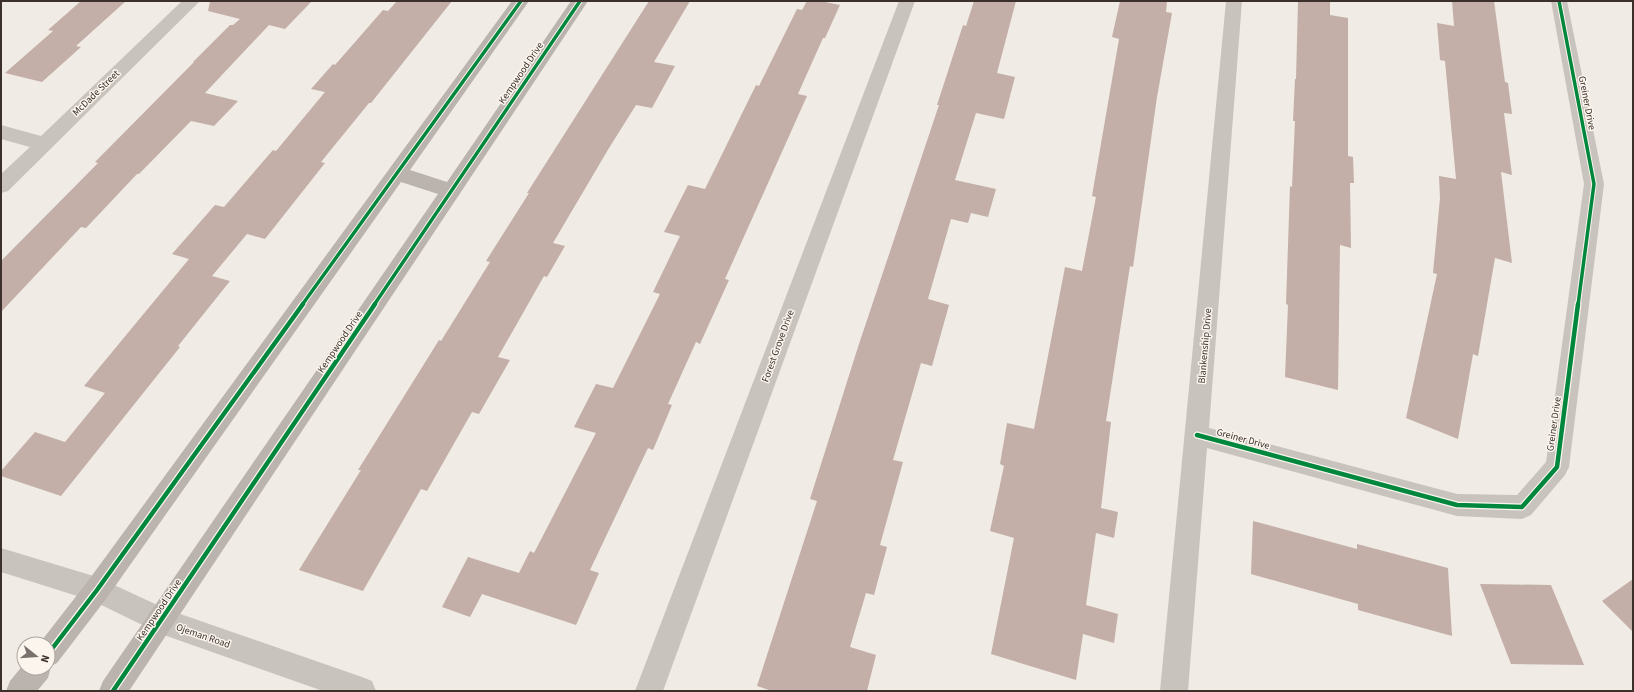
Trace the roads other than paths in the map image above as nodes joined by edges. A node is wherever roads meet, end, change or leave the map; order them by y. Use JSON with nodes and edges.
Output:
{"nodes":[{"id":1,"x":192,"y":1,"type":"edge"},
{"id":2,"x":521,"y":1,"type":"edge"},
{"id":3,"x":580,"y":1,"type":"edge"},
{"id":4,"x":907,"y":1,"type":"edge"},
{"id":5,"x":1234,"y":1,"type":"edge"},
{"id":6,"x":1559,"y":1,"type":"edge"},
{"id":7,"x":1,"y":132,"type":"edge"},
{"id":8,"x":44,"y":144,"type":"junction"},
{"id":9,"x":397,"y":173,"type":"junction"},
{"id":10,"x":1,"y":186,"type":"edge"},
{"id":11,"x":451,"y":191,"type":"junction"},
{"id":12,"x":1197,"y":435,"type":"junction"},
{"id":13,"x":1,"y":560,"type":"edge"},
{"id":14,"x":97,"y":590,"type":"junction"},
{"id":15,"x":161,"y":621,"type":"junction"},
{"id":16,"x":56,"y":644,"type":"edge"},
{"id":17,"x":32,"y":676,"type":"edge"},
{"id":18,"x":20,"y":691,"type":"edge"},
{"id":19,"x":113,"y":691,"type":"edge"},
{"id":20,"x":362,"y":691,"type":"edge"},
{"id":21,"x":649,"y":691,"type":"edge"},
{"id":22,"x":1174,"y":691,"type":"edge"}],
"edges":[{"from":1,"to":8,"type":"street","name":"McDade Street"},
{"from":2,"to":9,"type":"main road"},
{"from":3,"to":11,"type":"main road","name":"Kempwood Drive"},
{"from":4,"to":21,"type":"street","name":"Forest Grove Drive"},
{"from":5,"to":12,"type":"street","name":"Blankenship Drive"},
{"from":6,"to":12,"type":"street","name":"Greiner Drive"},
{"from":7,"to":8,"type":"street"},
{"from":8,"to":10,"type":"street","name":"McDade Street"},
{"from":9,"to":11,"type":"main road"},
{"from":9,"to":14,"type":"main road"},
{"from":11,"to":15,"type":"main road","name":"Kempwood Drive"},
{"from":12,"to":22,"type":"street","name":"Blankenship Drive"},
{"from":13,"to":14,"type":"street","name":"Ojeman Road"},
{"from":14,"to":15,"type":"street","name":"Ojeman Road"},
{"from":14,"to":16,"type":"main road"},
{"from":15,"to":19,"type":"main road","name":"Kempwood Drive"},
{"from":15,"to":20,"type":"street","name":"Ojeman Road"},
{"from":17,"to":18,"type":"main road"}]}
